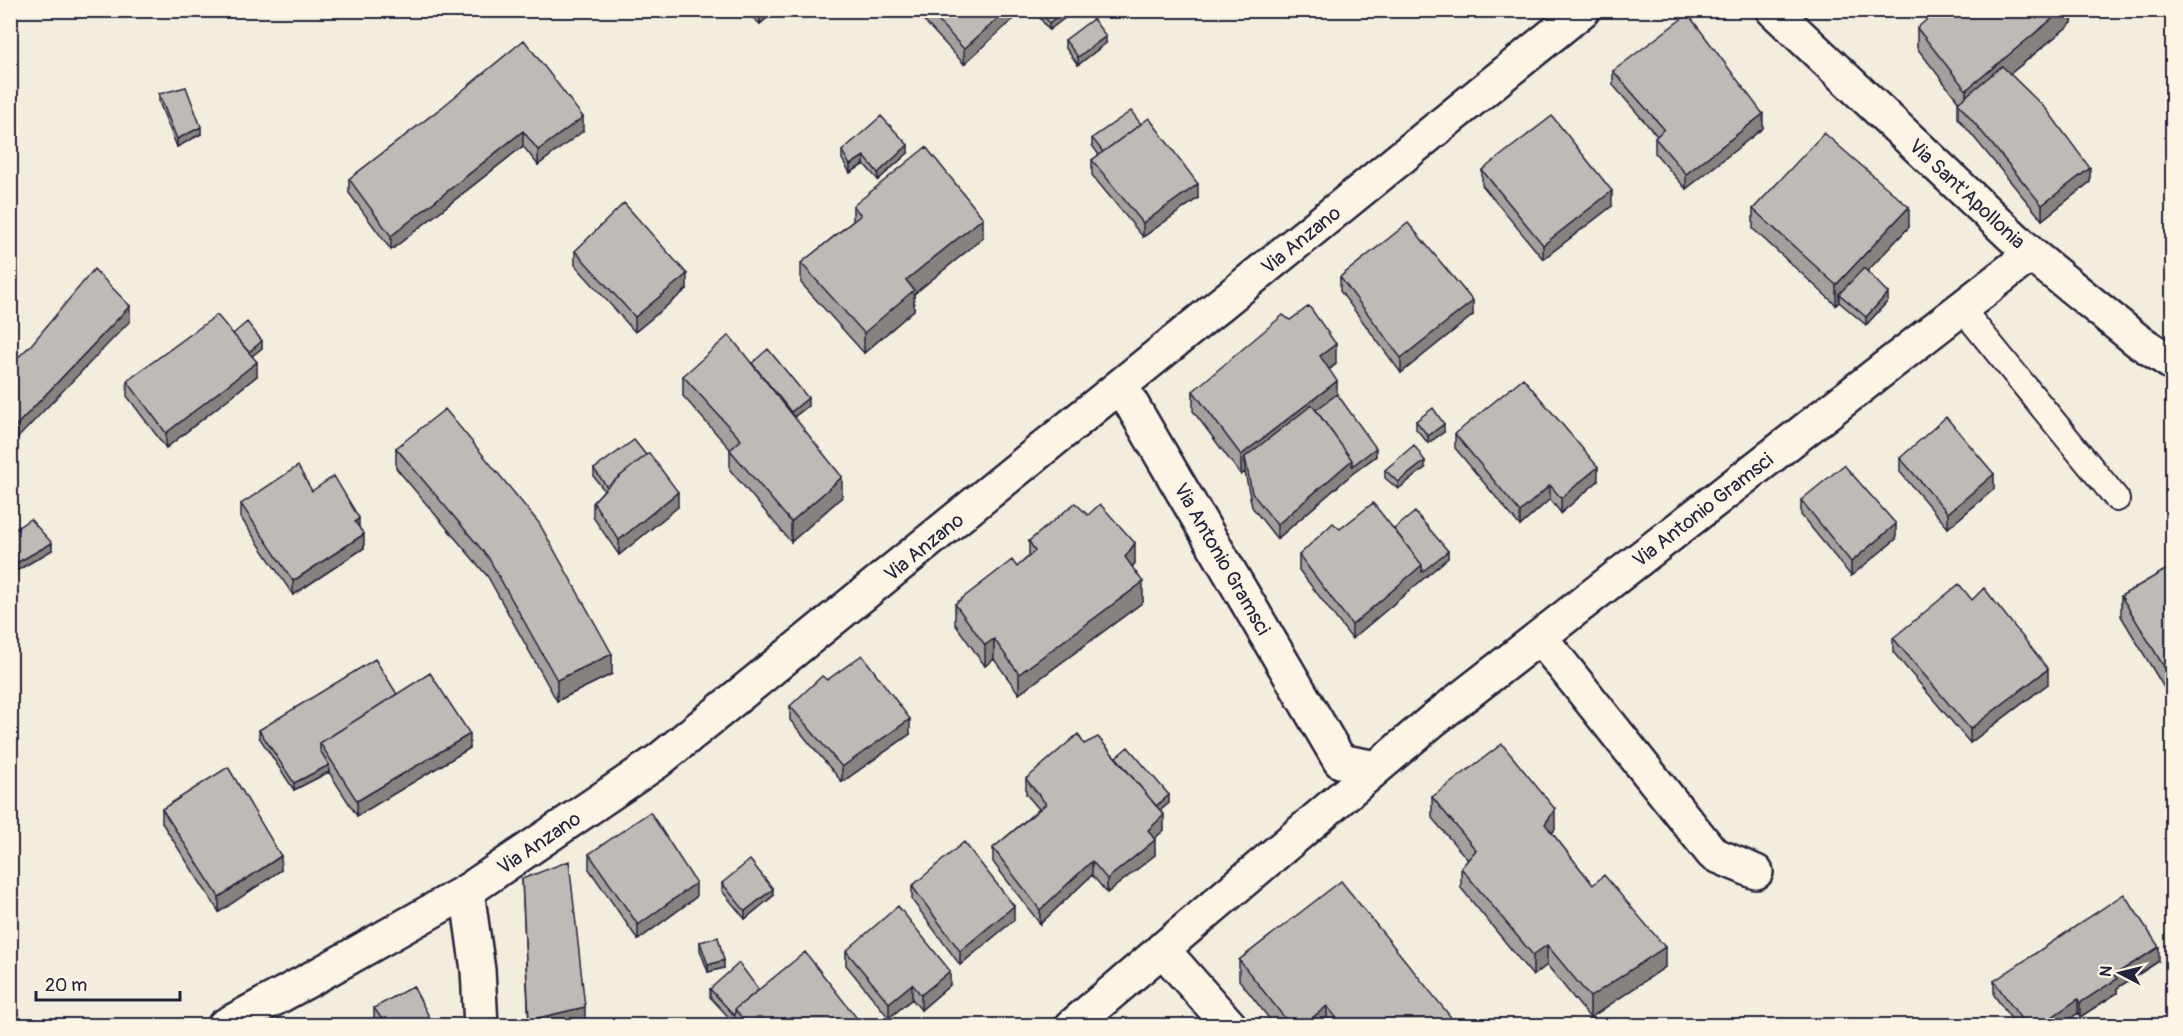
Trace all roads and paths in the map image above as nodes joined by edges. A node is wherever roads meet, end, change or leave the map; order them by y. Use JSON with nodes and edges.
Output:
{"nodes":[{"id":1,"x":1583,"y":10,"type":"edge"},
{"id":2,"x":1773,"y":10,"type":"edge"},
{"id":3,"x":2031,"y":254,"type":"junction"},
{"id":4,"x":1962,"y":309,"type":"junction"},
{"id":5,"x":2172,"y":363,"type":"edge"},
{"id":6,"x":1121,"y":387,"type":"junction"},
{"id":7,"x":2117,"y":499,"type":"dead end"},
{"id":8,"x":1540,"y":637,"type":"junction"},
{"id":9,"x":1376,"y":768,"type":"junction"},
{"id":10,"x":1756,"y":873,"type":"dead end"},
{"id":11,"x":467,"y":891,"type":"junction"},
{"id":12,"x":1162,"y":949,"type":"junction"},
{"id":13,"x":224,"y":1026,"type":"edge"},
{"id":14,"x":481,"y":1026,"type":"edge"},
{"id":15,"x":1072,"y":1026,"type":"edge"},
{"id":16,"x":1230,"y":1026,"type":"edge"}],
"edges":[{"from":1,"to":6,"type":"street","name":"Via Anzano"},
{"from":2,"to":3,"type":"street","name":"Via Sant'Apollonia"},
{"from":3,"to":4,"type":"street","name":"Via Antonio Gramsci"},
{"from":3,"to":5,"type":"street","name":"Via Sant'Apollonia"},
{"from":4,"to":7,"type":"lane"},
{"from":4,"to":8,"type":"street","name":"Via Antonio Gramsci"},
{"from":6,"to":9,"type":"street","name":"Via Antonio Gramsci"},
{"from":6,"to":11,"type":"street","name":"Via Anzano"},
{"from":8,"to":9,"type":"street","name":"Via Antonio Gramsci"},
{"from":8,"to":10,"type":"street"},
{"from":9,"to":12,"type":"street","name":"Via Antonio Gramsci"},
{"from":11,"to":13,"type":"street","name":"Via Anzano"},
{"from":11,"to":14,"type":"street"},
{"from":12,"to":15,"type":"street","name":"Via Antonio Gramsci"},
{"from":12,"to":16,"type":"street"}]}
